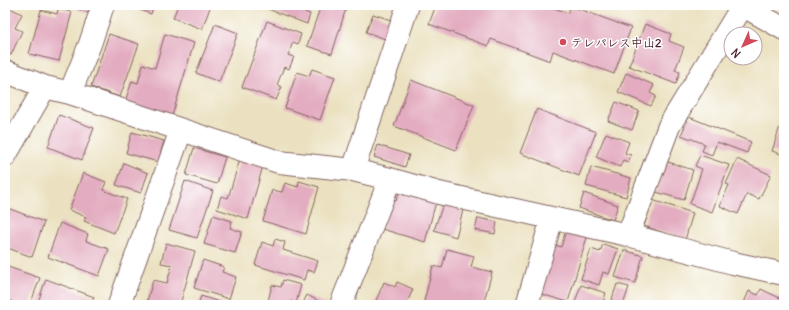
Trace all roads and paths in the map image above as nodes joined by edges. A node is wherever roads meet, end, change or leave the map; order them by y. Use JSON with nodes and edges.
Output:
{"nodes":[{"id":1,"x":102,"y":5,"type":"edge"},
{"id":2,"x":408,"y":5,"type":"edge"},
{"id":3,"x":742,"y":5,"type":"edge"},
{"id":4,"x":784,"y":29,"type":"edge"},
{"id":5,"x":5,"y":71,"type":"edge"},
{"id":6,"x":45,"y":87,"type":"junction"},
{"id":7,"x":70,"y":93,"type":"junction"},
{"id":8,"x":181,"y":130,"type":"junction"},
{"id":9,"x":5,"y":156,"type":"edge"},
{"id":10,"x":352,"y":170,"type":"junction"},
{"id":11,"x":390,"y":179,"type":"junction"},
{"id":12,"x":552,"y":218,"type":"junction"},
{"id":13,"x":628,"y":235,"type":"junction"},
{"id":14,"x":784,"y":274,"type":"edge"},
{"id":15,"x":119,"y":305,"type":"edge"},
{"id":16,"x":341,"y":305,"type":"edge"},
{"id":17,"x":527,"y":305,"type":"edge"}],
"edges":[{"from":1,"to":7,"type":"street"},
{"from":2,"to":10,"type":"street"},
{"from":3,"to":4,"type":"street"},
{"from":3,"to":13,"type":"street"},
{"from":5,"to":6,"type":"street"},
{"from":6,"to":7,"type":"street"},
{"from":6,"to":9,"type":"street"},
{"from":7,"to":8,"type":"street"},
{"from":8,"to":10,"type":"street"},
{"from":8,"to":15,"type":"street"},
{"from":10,"to":11,"type":"street"},
{"from":11,"to":12,"type":"street"},
{"from":11,"to":16,"type":"street"},
{"from":12,"to":13,"type":"street"},
{"from":12,"to":17,"type":"street"},
{"from":13,"to":14,"type":"street"}]}
